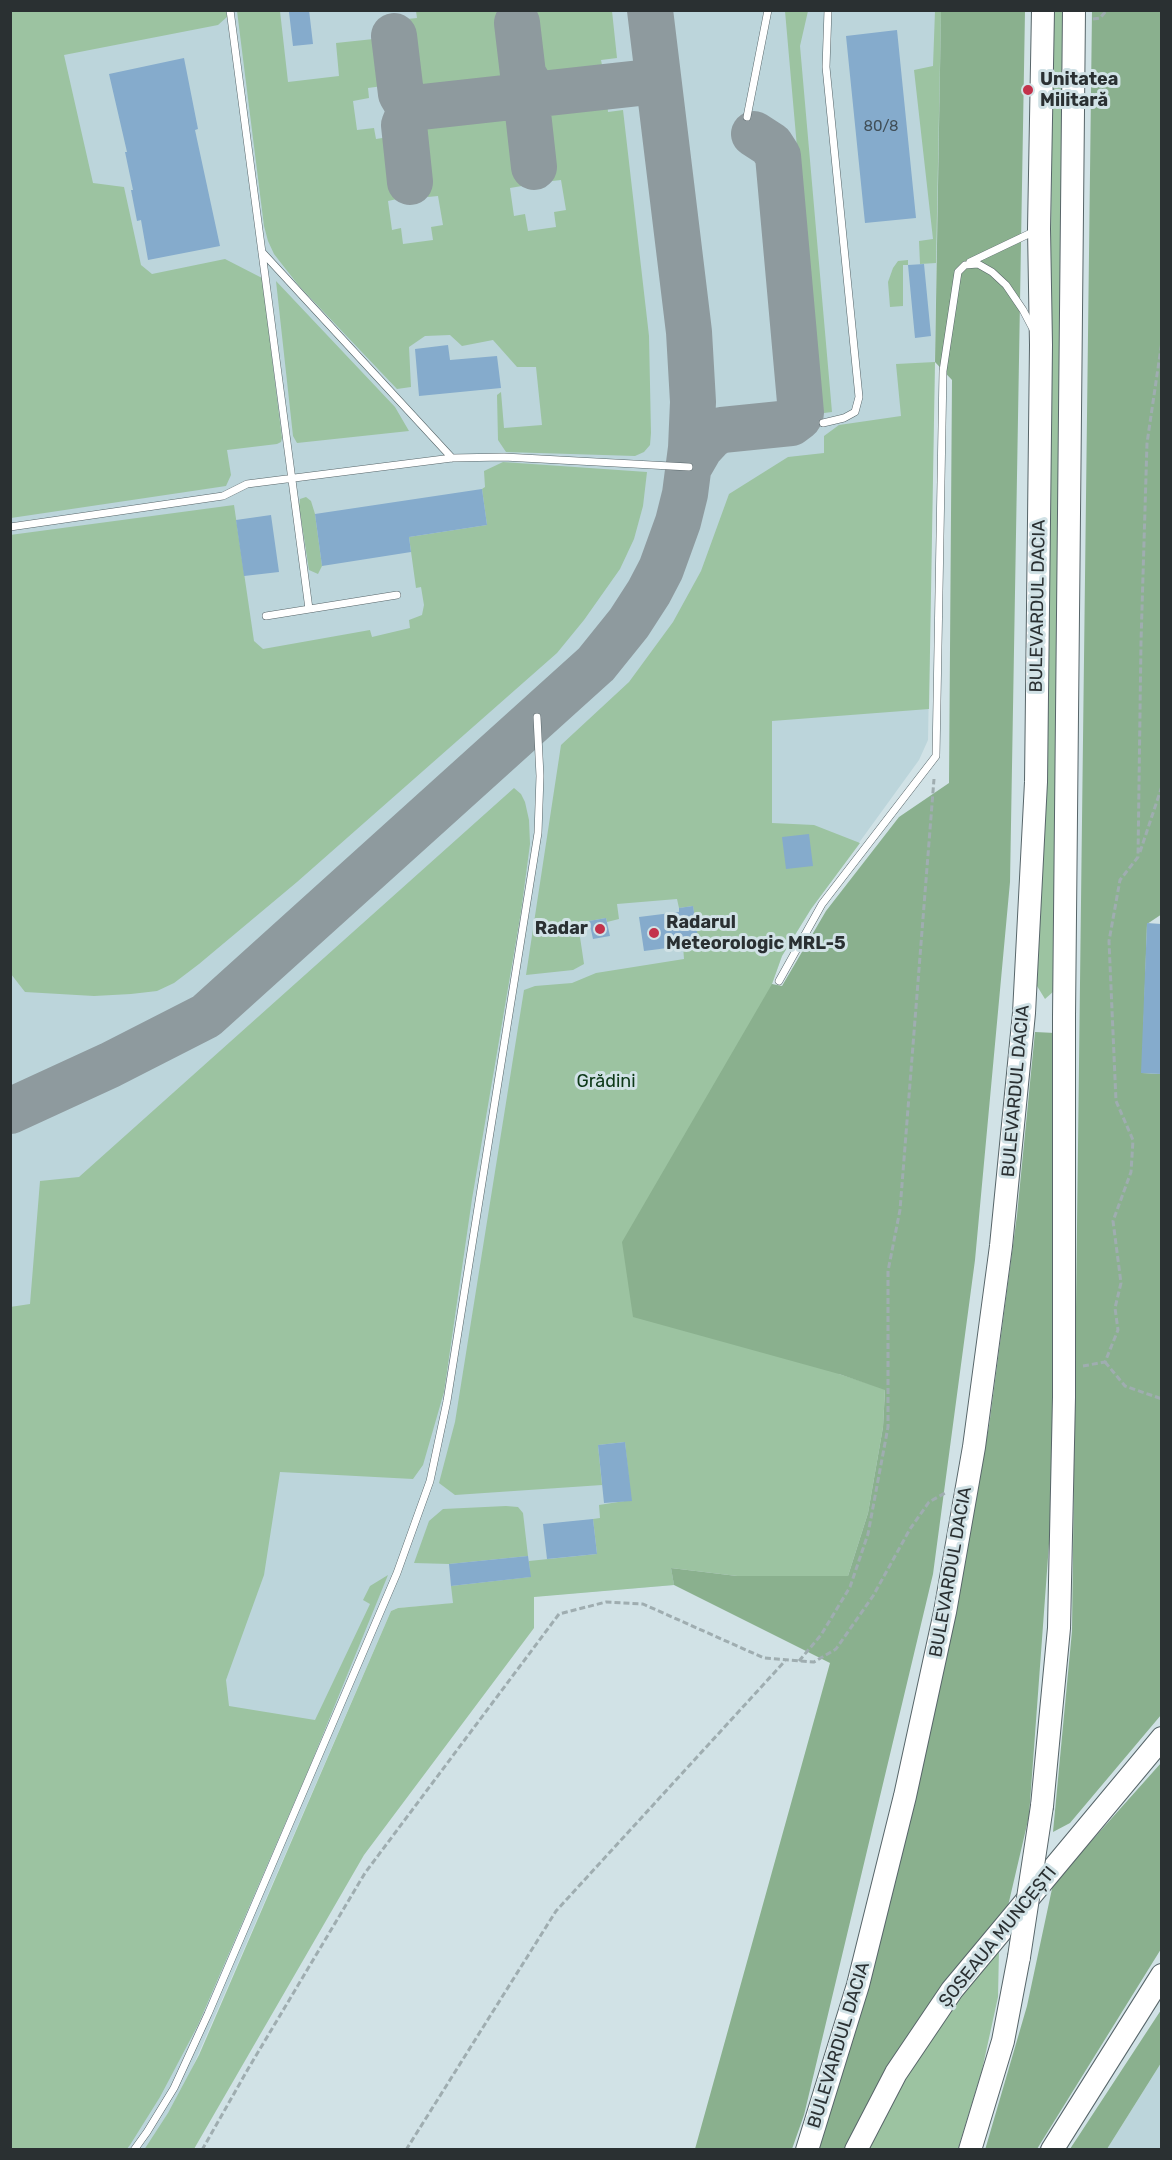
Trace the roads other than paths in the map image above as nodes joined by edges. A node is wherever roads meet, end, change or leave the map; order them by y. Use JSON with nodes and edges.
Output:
{"nodes":[{"id":1,"x":230,"y":10,"type":"edge"},
{"id":2,"x":768,"y":10,"type":"edge"},
{"id":3,"x":828,"y":10,"type":"edge"},
{"id":4,"x":1043,"y":10,"type":"edge"},
{"id":5,"x":1074,"y":10,"type":"edge"},
{"id":6,"x":747,"y":117,"type":"dead end"},
{"id":7,"x":1039,"y":229,"type":"junction"},
{"id":8,"x":262,"y":252,"type":"junction"},
{"id":9,"x":965,"y":265,"type":"junction"},
{"id":10,"x":1041,"y":345,"type":"junction"},
{"id":11,"x":823,"y":423,"type":"dead end"},
{"id":12,"x":452,"y":458,"type":"junction"},
{"id":13,"x":688,"y":467,"type":"dead end"},
{"id":14,"x":292,"y":478,"type":"junction"},
{"id":15,"x":10,"y":527,"type":"edge"},
{"id":16,"x":397,"y":595,"type":"dead end"},
{"id":17,"x":309,"y":609,"type":"junction"},
{"id":18,"x":266,"y":616,"type":"dead end"},
{"id":19,"x":537,"y":717,"type":"dead end"},
{"id":20,"x":778,"y":981,"type":"dead end"},
{"id":21,"x":1024,"y":1013,"type":"junction"},
{"id":22,"x":1064,"y":1016,"type":"junction"},
{"id":23,"x":1161,"y":1738,"type":"edge"},
{"id":24,"x":1161,"y":1975,"type":"edge"},
{"id":25,"x":134,"y":2150,"type":"edge"},
{"id":26,"x":807,"y":2150,"type":"edge"},
{"id":27,"x":856,"y":2150,"type":"edge"},
{"id":28,"x":970,"y":2150,"type":"edge"},
{"id":29,"x":1052,"y":2150,"type":"edge"}],
"edges":[{"from":1,"to":8,"type":"lane"},
{"from":2,"to":6,"type":"lane"},
{"from":3,"to":11,"type":"lane"},
{"from":4,"to":7,"type":"main road","name":"BULEVARDUL DACIA"},
{"from":5,"to":22,"type":"main road","name":"BULEVARDUL DACIA"},
{"from":7,"to":9,"type":"lane"},
{"from":7,"to":10,"type":"main road","name":"BULEVARDUL DACIA"},
{"from":8,"to":12,"type":"lane"},
{"from":8,"to":14,"type":"lane"},
{"from":9,"to":10,"type":"lane"},
{"from":9,"to":20,"type":"lane"},
{"from":10,"to":21,"type":"main road","name":"BULEVARDUL DACIA"},
{"from":12,"to":13,"type":"lane"},
{"from":12,"to":14,"type":"lane"},
{"from":14,"to":15,"type":"lane"},
{"from":14,"to":17,"type":"lane"},
{"from":16,"to":17,"type":"lane"},
{"from":17,"to":18,"type":"lane"},
{"from":19,"to":25,"type":"lane"},
{"from":21,"to":22,"type":"main road"},
{"from":21,"to":26,"type":"main road","name":"BULEVARDUL DACIA"},
{"from":22,"to":28,"type":"main road","name":"BULEVARDUL DACIA","bridge":true},
{"from":23,"to":27,"type":"main road","name":"ȘOSEAUA MUNCEȘTI"},
{"from":24,"to":29,"type":"main road"}]}
